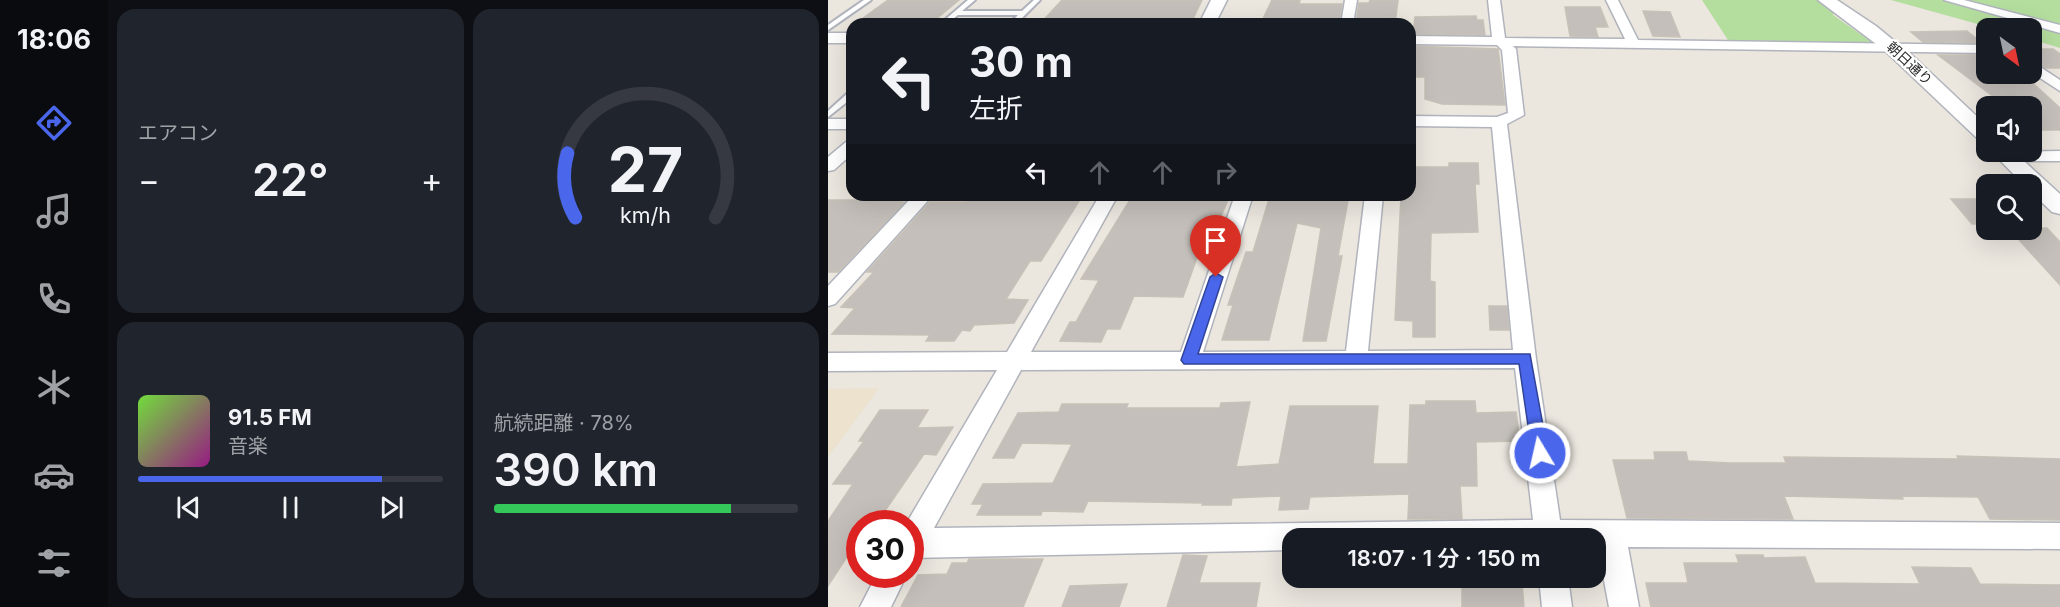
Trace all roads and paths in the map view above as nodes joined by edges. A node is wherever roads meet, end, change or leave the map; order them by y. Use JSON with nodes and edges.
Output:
{"nodes":[{"id":1,"x":868,"y":0,"type":"edge"},
{"id":2,"x":972,"y":0,"type":"edge"},
{"id":3,"x":1037,"y":0,"type":"edge"},
{"id":4,"x":1219,"y":0,"type":"edge"},
{"id":5,"x":1351,"y":0,"type":"edge"},
{"id":6,"x":1494,"y":0,"type":"edge"},
{"id":7,"x":1612,"y":0,"type":"edge"},
{"id":8,"x":1826,"y":0,"type":"edge"},
{"id":9,"x":1950,"y":0,"type":"edge"},
{"id":10,"x":957,"y":13,"type":"junction"},
{"id":11,"x":1023,"y":13,"type":"junction"},
{"id":12,"x":951,"y":18,"type":"edge"},
{"id":13,"x":1018,"y":18,"type":"edge"},
{"id":14,"x":1210,"y":18,"type":"edge"},
{"id":15,"x":1348,"y":18,"type":"edge"},
{"id":16,"x":828,"y":28,"type":"edge"},
{"id":17,"x":2060,"y":29,"type":"edge"},
{"id":18,"x":828,"y":38,"type":"edge"},
{"id":19,"x":846,"y":38,"type":"edge"},
{"id":20,"x":1416,"y":40,"type":"edge"},
{"id":21,"x":1499,"y":40,"type":"junction"},
{"id":22,"x":1633,"y":42,"type":"junction"},
{"id":23,"x":1896,"y":48,"type":"junction"},
{"id":24,"x":1976,"y":49,"type":"edge"},
{"id":25,"x":2042,"y":73,"type":"edge"},
{"id":26,"x":2060,"y":87,"type":"edge"},
{"id":27,"x":846,"y":100,"type":"edge"},
{"id":28,"x":846,"y":104,"type":"edge"},
{"id":29,"x":840,"y":105,"type":"junction"},
{"id":30,"x":828,"y":115,"type":"edge"},
{"id":31,"x":1416,"y":121,"type":"edge"},
{"id":32,"x":1499,"y":122,"type":"junction"},
{"id":33,"x":828,"y":124,"type":"edge"},
{"id":34,"x":846,"y":124,"type":"edge"},
{"id":35,"x":1976,"y":126,"type":"edge"},
{"id":36,"x":846,"y":150,"type":"edge"},
{"id":37,"x":2042,"y":155,"type":"edge"},
{"id":38,"x":2060,"y":156,"type":"edge"},
{"id":39,"x":2012,"y":162,"type":"edge"},
{"id":40,"x":828,"y":166,"type":"edge"},
{"id":41,"x":918,"y":201,"type":"edge"},
{"id":42,"x":1106,"y":201,"type":"edge"},
{"id":43,"x":1242,"y":201,"type":"edge"},
{"id":44,"x":1373,"y":201,"type":"edge"},
{"id":45,"x":2060,"y":207,"type":"edge"},
{"id":46,"x":828,"y":298,"type":"edge"},
{"id":47,"x":1525,"y":358,"type":"junction"},
{"id":48,"x":1189,"y":360,"type":"junction"},
{"id":49,"x":1356,"y":360,"type":"junction"},
{"id":50,"x":1015,"y":361,"type":"junction"},
{"id":51,"x":828,"y":362,"type":"edge"},
{"id":52,"x":924,"y":520,"type":"edge"},
{"id":53,"x":1548,"y":528,"type":"edge"},
{"id":54,"x":1606,"y":533,"type":"edge"},
{"id":55,"x":1611,"y":533,"type":"junction"},
{"id":56,"x":2060,"y":536,"type":"edge"},
{"id":57,"x":1282,"y":539,"type":"edge"},
{"id":58,"x":924,"y":543,"type":"edge"},
{"id":59,"x":885,"y":588,"type":"edge"},
{"id":60,"x":1555,"y":588,"type":"edge"},
{"id":61,"x":875,"y":607,"type":"edge"},
{"id":62,"x":1557,"y":607,"type":"edge"},
{"id":63,"x":1624,"y":607,"type":"edge"}],
"edges":[{"from":1,"to":16,"type":"lane"},
{"from":2,"to":10,"type":"lane"},
{"from":3,"to":11,"type":"lane"},
{"from":4,"to":14,"type":"street"},
{"from":5,"to":15,"type":"street"},
{"from":6,"to":21,"type":"street"},
{"from":7,"to":22,"type":"street"},
{"from":8,"to":23,"type":"street","name":"朝日通り"},
{"from":9,"to":17,"type":"street"},
{"from":10,"to":11,"type":"lane"},
{"from":10,"to":12,"type":"lane"},
{"from":11,"to":13,"type":"lane"},
{"from":18,"to":19,"type":"street"},
{"from":20,"to":21,"type":"street"},
{"from":21,"to":22,"type":"street"},
{"from":21,"to":32,"type":"street"},
{"from":22,"to":23,"type":"street"},
{"from":23,"to":24,"type":"street"},
{"from":23,"to":35,"type":"street","name":"朝日通り"},
{"from":25,"to":26,"type":"street"},
{"from":27,"to":29,"type":"lane"},
{"from":28,"to":29,"type":"lane"},
{"from":29,"to":30,"type":"lane"},
{"from":31,"to":32,"type":"street"},
{"from":32,"to":47,"type":"street"},
{"from":33,"to":34,"type":"street"},
{"from":36,"to":40,"type":"street"},
{"from":37,"to":38,"type":"street"},
{"from":39,"to":45,"type":"street"},
{"from":41,"to":46,"type":"street"},
{"from":42,"to":50,"type":"street"},
{"from":43,"to":48,"type":"street"},
{"from":44,"to":49,"type":"street"},
{"from":47,"to":49,"type":"street"},
{"from":47,"to":53,"type":"street"},
{"from":48,"to":49,"type":"street"},
{"from":48,"to":50,"type":"street"},
{"from":50,"to":51,"type":"street"},
{"from":50,"to":52,"type":"street"},
{"from":54,"to":55,"type":"street"},
{"from":55,"to":56,"type":"street"},
{"from":55,"to":63,"type":"street"},
{"from":57,"to":58,"type":"street"},
{"from":59,"to":61,"type":"street"},
{"from":60,"to":62,"type":"street"}]}
